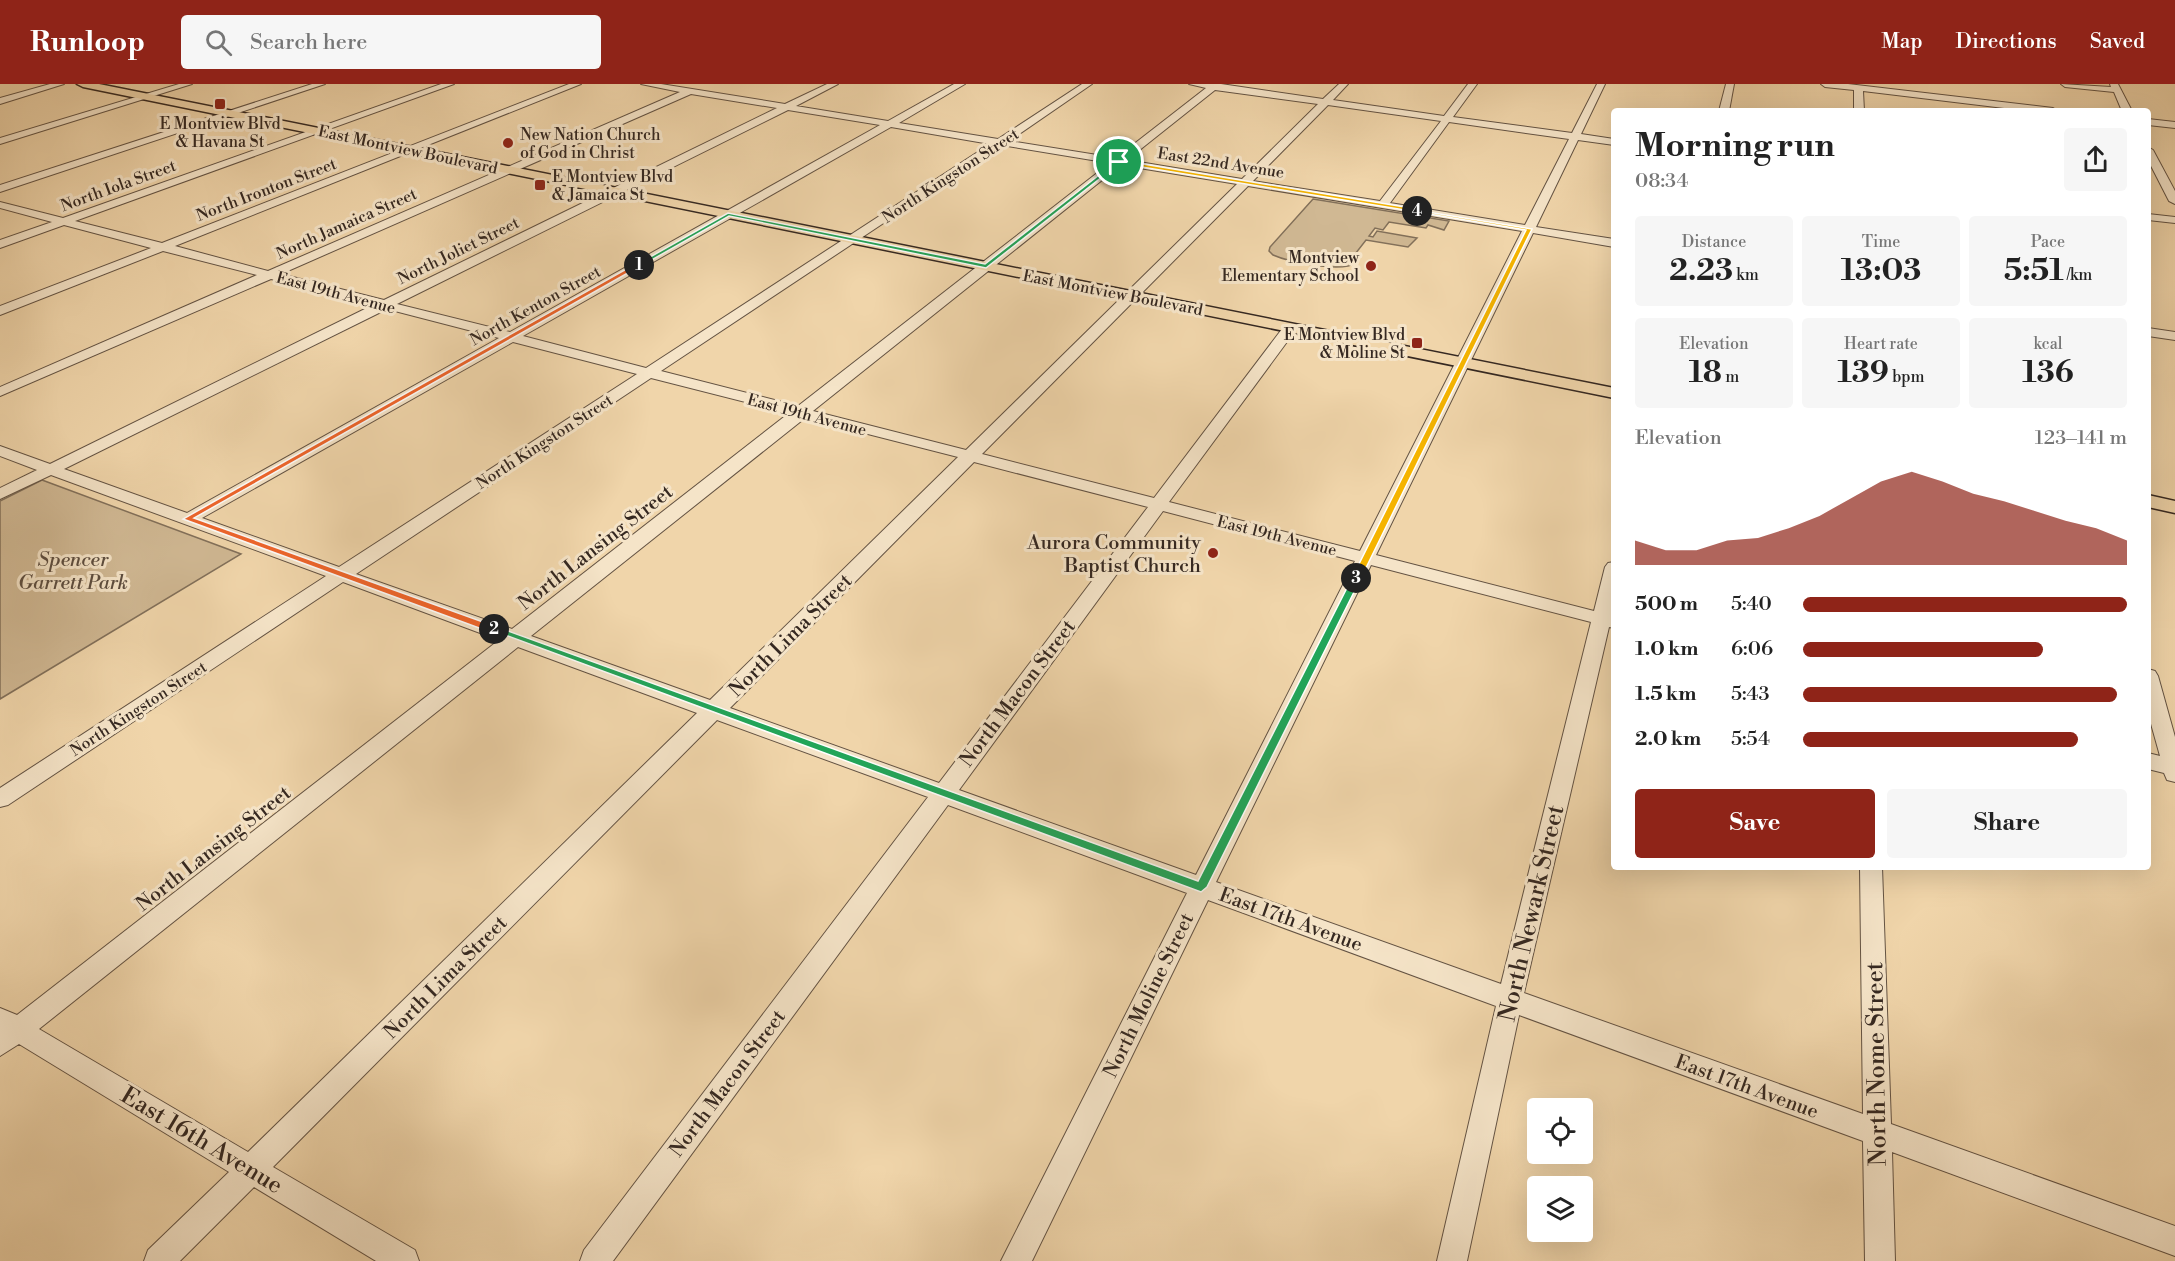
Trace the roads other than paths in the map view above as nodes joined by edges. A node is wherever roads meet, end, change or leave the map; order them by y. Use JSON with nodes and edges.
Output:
{"nodes":[{"id":1,"x":60,"y":84,"type":"edge"},
{"id":2,"x":83,"y":84,"type":"edge"},
{"id":3,"x":188,"y":84,"type":"edge"},
{"id":4,"x":321,"y":84,"type":"edge"},
{"id":5,"x":450,"y":84,"type":"edge"},
{"id":6,"x":577,"y":84,"type":"edge"},
{"id":7,"x":645,"y":84,"type":"edge"},
{"id":8,"x":706,"y":84,"type":"edge"},
{"id":9,"x":834,"y":84,"type":"edge"},
{"id":10,"x":961,"y":84,"type":"edge"},
{"id":11,"x":1088,"y":84,"type":"edge"},
{"id":12,"x":1193,"y":84,"type":"edge"},
{"id":13,"x":1344,"y":84,"type":"edge"},
{"id":14,"x":1473,"y":84,"type":"edge"},
{"id":15,"x":1601,"y":84,"type":"edge"},
{"id":16,"x":1730,"y":84,"type":"edge"},
{"id":17,"x":1825,"y":84,"type":"edge"},
{"id":18,"x":2065,"y":84,"type":"edge"},
{"id":19,"x":1216,"y":85,"type":"edge"},
{"id":20,"x":2115,"y":87,"type":"edge"},
{"id":21,"x":1858,"y":88,"type":"junction"},
{"id":22,"x":689,"y":91,"type":"junction"},
{"id":23,"x":146,"y":97,"type":"junction"},
{"id":24,"x":0,"y":101,"type":"edge"},
{"id":25,"x":1326,"y":102,"type":"junction"},
{"id":26,"x":787,"y":107,"type":"junction"},
{"id":27,"x":1992,"y":107,"type":"edge"},
{"id":28,"x":1725,"y":108,"type":"edge"},
{"id":29,"x":1859,"y":108,"type":"edge"},
{"id":30,"x":2008,"y":108,"type":"edge"},
{"id":31,"x":2126,"y":108,"type":"edge"},
{"id":32,"x":231,"y":114,"type":"junction"},
{"id":33,"x":1447,"y":119,"type":"junction"},
{"id":34,"x":2151,"y":122,"type":"edge"},
{"id":35,"x":890,"y":124,"type":"junction"},
{"id":36,"x":2175,"y":125,"type":"edge"},
{"id":37,"x":318,"y":131,"type":"junction"},
{"id":38,"x":1574,"y":137,"type":"junction"},
{"id":39,"x":0,"y":141,"type":"edge"},
{"id":40,"x":999,"y":142,"type":"junction"},
{"id":41,"x":1611,"y":142,"type":"edge"},
{"id":42,"x":410,"y":150,"type":"junction"},
{"id":43,"x":2151,"y":156,"type":"edge"},
{"id":44,"x":1119,"y":162,"type":"junction"},
{"id":45,"x":508,"y":170,"type":"junction"},
{"id":46,"x":1247,"y":183,"type":"junction"},
{"id":47,"x":0,"y":189,"type":"edge"},
{"id":48,"x":615,"y":192,"type":"junction"},
{"id":49,"x":2175,"y":201,"type":"edge"},
{"id":50,"x":0,"y":205,"type":"edge"},
{"id":51,"x":1383,"y":205,"type":"junction"},
{"id":52,"x":728,"y":214,"type":"junction"},
{"id":53,"x":2151,"y":217,"type":"edge"},
{"id":54,"x":2175,"y":220,"type":"edge"},
{"id":55,"x":64,"y":221,"type":"junction"},
{"id":56,"x":1529,"y":229,"type":"junction"},
{"id":57,"x":852,"y":239,"type":"junction"},
{"id":58,"x":1611,"y":243,"type":"edge"},
{"id":59,"x":0,"y":244,"type":"edge"},
{"id":60,"x":163,"y":247,"type":"junction"},
{"id":61,"x":986,"y":267,"type":"junction"},
{"id":62,"x":269,"y":274,"type":"junction"},
{"id":63,"x":1130,"y":296,"type":"junction"},
{"id":64,"x":385,"y":304,"type":"junction"},
{"id":65,"x":0,"y":311,"type":"edge"},
{"id":66,"x":1290,"y":328,"type":"junction"},
{"id":67,"x":2151,"y":332,"type":"edge"},
{"id":68,"x":2175,"y":336,"type":"edge"},
{"id":69,"x":511,"y":337,"type":"junction"},
{"id":70,"x":1464,"y":363,"type":"junction"},
{"id":71,"x":649,"y":372,"type":"junction"},
{"id":72,"x":0,"y":392,"type":"edge"},
{"id":73,"x":1611,"y":392,"type":"edge"},
{"id":74,"x":802,"y":412,"type":"junction"},
{"id":75,"x":0,"y":451,"type":"edge"},
{"id":76,"x":971,"y":456,"type":"junction"},
{"id":77,"x":50,"y":469,"type":"junction"},
{"id":78,"x":0,"y":494,"type":"edge"},
{"id":79,"x":2151,"y":502,"type":"edge"},
{"id":80,"x":1159,"y":505,"type":"junction"},
{"id":81,"x":2175,"y":507,"type":"edge"},
{"id":82,"x":188,"y":519,"type":"junction"},
{"id":83,"x":1366,"y":558,"type":"junction"},
{"id":84,"x":342,"y":574,"type":"junction"},
{"id":85,"x":1611,"y":594,"type":"edge"},
{"id":86,"x":1608,"y":621,"type":"edge"},
{"id":87,"x":516,"y":638,"type":"junction"},
{"id":88,"x":2151,"y":687,"type":"edge"},
{"id":89,"x":715,"y":710,"type":"junction"},
{"id":90,"x":2151,"y":762,"type":"edge"},
{"id":91,"x":2174,"y":770,"type":"edge"},
{"id":92,"x":942,"y":793,"type":"junction"},
{"id":93,"x":0,"y":799,"type":"edge"},
{"id":94,"x":1871,"y":870,"type":"edge"},
{"id":95,"x":1201,"y":887,"type":"junction"},
{"id":96,"x":1510,"y":999,"type":"junction"},
{"id":97,"x":6,"y":1031,"type":"edge"},
{"id":98,"x":1878,"y":1134,"type":"junction"},
{"id":99,"x":251,"y":1169,"type":"junction"},
{"id":100,"x":2175,"y":1241,"type":"edge"},
{"id":101,"x":159,"y":1261,"type":"edge"},
{"id":102,"x":405,"y":1261,"type":"edge"},
{"id":103,"x":595,"y":1261,"type":"edge"},
{"id":104,"x":1016,"y":1261,"type":"edge"},
{"id":105,"x":1452,"y":1261,"type":"edge"},
{"id":106,"x":1880,"y":1261,"type":"edge"}],
"edges":[{"from":1,"to":24,"type":"street"},
{"from":2,"to":23,"type":"main road","name":"East Montview Boulevard"},
{"from":3,"to":23,"type":"street"},
{"from":4,"to":32,"type":"street"},
{"from":5,"to":37,"type":"street","name":"North Iola Street"},
{"from":6,"to":42,"type":"street","name":"North Ironton Street"},
{"from":7,"to":22,"type":"street","name":"East 22nd Avenue"},
{"from":8,"to":22,"type":"street","name":"North Jamaica Street"},
{"from":9,"to":26,"type":"street","name":"North Joliet Street"},
{"from":10,"to":35,"type":"street","name":"North Kenton Street"},
{"from":11,"to":40,"type":"street","name":"North Kingston Street"},
{"from":12,"to":19,"type":"street"},
{"from":13,"to":25,"type":"street","name":"North Lima Street"},
{"from":14,"to":33,"type":"street"},
{"from":15,"to":38,"type":"street","name":"North Moline Street"},
{"from":16,"to":28,"type":"street"},
{"from":17,"to":21,"type":"street"},
{"from":18,"to":20,"type":"street"},
{"from":19,"to":25,"type":"street"},
{"from":19,"to":44,"type":"street","name":"North Lansing Street"},
{"from":20,"to":31,"type":"street"},
{"from":21,"to":27,"type":"street"},
{"from":21,"to":29,"type":"street"},
{"from":22,"to":26,"type":"street","name":"East 22nd Avenue"},
{"from":22,"to":45,"type":"street","name":"North Jamaica Street"},
{"from":23,"to":32,"type":"main road","name":"East Montview Boulevard"},
{"from":23,"to":39,"type":"street"},
{"from":25,"to":33,"type":"street"},
{"from":25,"to":46,"type":"street","name":"North Lima Street"},
{"from":26,"to":35,"type":"street","name":"East 22nd Avenue"},
{"from":26,"to":48,"type":"street","name":"North Joliet Street"},
{"from":27,"to":30,"type":"street"},
{"from":32,"to":37,"type":"main road","name":"East Montview Boulevard"},
{"from":32,"to":47,"type":"street"},
{"from":33,"to":38,"type":"street"},
{"from":33,"to":51,"type":"street"},
{"from":34,"to":36,"type":"street"},
{"from":35,"to":40,"type":"street","name":"East 22nd Avenue"},
{"from":35,"to":52,"type":"street","name":"North Kenton Street"},
{"from":37,"to":42,"type":"main road","name":"East Montview Boulevard"},
{"from":37,"to":55,"type":"street","name":"North Iola Street"},
{"from":38,"to":41,"type":"street"},
{"from":38,"to":56,"type":"street","name":"North Moline Street"},
{"from":40,"to":44,"type":"street","name":"East 22nd Avenue"},
{"from":40,"to":57,"type":"street","name":"North Kingston Street"},
{"from":42,"to":45,"type":"main road","name":"East Montview Boulevard"},
{"from":42,"to":60,"type":"street","name":"North Ironton Street"},
{"from":43,"to":49,"type":"street"},
{"from":44,"to":46,"type":"street","name":"East 22nd Avenue"},
{"from":44,"to":61,"type":"street","name":"North Lansing Street"},
{"from":45,"to":48,"type":"main road","name":"East Montview Boulevard"},
{"from":45,"to":62,"type":"street","name":"North Jamaica Street"},
{"from":46,"to":51,"type":"street","name":"East 22nd Avenue"},
{"from":46,"to":63,"type":"street","name":"North Lima Street"},
{"from":48,"to":52,"type":"main road","name":"East Montview Boulevard"},
{"from":48,"to":64,"type":"street","name":"North Joliet Street"},
{"from":50,"to":55,"type":"street","name":"East 19th Avenue"},
{"from":51,"to":56,"type":"street","name":"East 22nd Avenue"},
{"from":52,"to":57,"type":"main road","name":"East Montview Boulevard"},
{"from":52,"to":69,"type":"street","name":"North Kenton Street"},
{"from":53,"to":54,"type":"street"},
{"from":55,"to":59,"type":"street","name":"North Iola Street"},
{"from":55,"to":60,"type":"street","name":"East 19th Avenue"},
{"from":56,"to":58,"type":"street","name":"East 22nd Avenue"},
{"from":56,"to":70,"type":"street","name":"North Moline Street"},
{"from":57,"to":61,"type":"main road","name":"East Montview Boulevard"},
{"from":57,"to":71,"type":"street","name":"North Kingston Street"},
{"from":60,"to":62,"type":"street","name":"East 19th Avenue"},
{"from":60,"to":65,"type":"street","name":"North Ironton Street"},
{"from":61,"to":63,"type":"main road","name":"East Montview Boulevard"},
{"from":61,"to":74,"type":"street","name":"North Lansing Street"},
{"from":62,"to":64,"type":"street","name":"East 19th Avenue"},
{"from":62,"to":72,"type":"street","name":"North Jamaica Street"},
{"from":63,"to":66,"type":"main road","name":"East Montview Boulevard"},
{"from":63,"to":76,"type":"street","name":"North Lima Street"},
{"from":64,"to":69,"type":"street","name":"East 19th Avenue"},
{"from":64,"to":77,"type":"street","name":"North Joliet Street"},
{"from":66,"to":70,"type":"main road","name":"East Montview Boulevard"},
{"from":66,"to":80,"type":"street","name":"North Macon Street"},
{"from":67,"to":68,"type":"street"},
{"from":69,"to":71,"type":"street","name":"East 19th Avenue"},
{"from":69,"to":82,"type":"street","name":"North Kenton Street"},
{"from":70,"to":73,"type":"main road","name":"East Montview Boulevard"},
{"from":70,"to":83,"type":"street","name":"North Moline Street"},
{"from":71,"to":74,"type":"street","name":"East 19th Avenue"},
{"from":71,"to":84,"type":"street","name":"North Kingston Street"},
{"from":74,"to":76,"type":"street","name":"East 19th Avenue"},
{"from":74,"to":87,"type":"street","name":"North Lansing Street"},
{"from":75,"to":77,"type":"street","name":"East 17th Avenue"},
{"from":76,"to":80,"type":"street","name":"East 19th Avenue"},
{"from":76,"to":89,"type":"street","name":"North Lima Street"},
{"from":77,"to":78,"type":"street","name":"North Joliet Street"},
{"from":77,"to":82,"type":"street","name":"East 17th Avenue"},
{"from":79,"to":81,"type":"main road"},
{"from":80,"to":83,"type":"street","name":"East 19th Avenue"},
{"from":80,"to":92,"type":"street","name":"North Macon Street"},
{"from":82,"to":84,"type":"street","name":"East 17th Avenue"},
{"from":83,"to":86,"type":"street","name":"East 19th Avenue"},
{"from":83,"to":95,"type":"street","name":"North Moline Street"},
{"from":84,"to":87,"type":"street","name":"East 17th Avenue"},
{"from":84,"to":93,"type":"street","name":"North Kingston Street"},
{"from":85,"to":86,"type":"street","name":"North Newark Street"},
{"from":86,"to":96,"type":"street","name":"North Newark Street"},
{"from":87,"to":89,"type":"street","name":"East 17th Avenue"},
{"from":87,"to":97,"type":"street","name":"North Lansing Street"},
{"from":88,"to":91,"type":"street"},
{"from":89,"to":92,"type":"street","name":"East 17th Avenue"},
{"from":89,"to":99,"type":"street","name":"North Lima Street"},
{"from":90,"to":91,"type":"street"},
{"from":92,"to":95,"type":"street","name":"East 17th Avenue"},
{"from":92,"to":103,"type":"street","name":"North Macon Street"},
{"from":94,"to":98,"type":"street","name":"North Nome Street"},
{"from":95,"to":96,"type":"street","name":"East 17th Avenue"},
{"from":95,"to":104,"type":"street","name":"North Moline Street"},
{"from":96,"to":98,"type":"street","name":"East 17th Avenue"},
{"from":96,"to":105,"type":"street","name":"North Newark Street"},
{"from":97,"to":99,"type":"street","name":"East 16th Avenue"},
{"from":98,"to":100,"type":"street","name":"East 17th Avenue"},
{"from":98,"to":106,"type":"street","name":"North Nome Street"},
{"from":99,"to":101,"type":"street","name":"North Lima Street"},
{"from":99,"to":102,"type":"street","name":"East 16th Avenue"}]}
